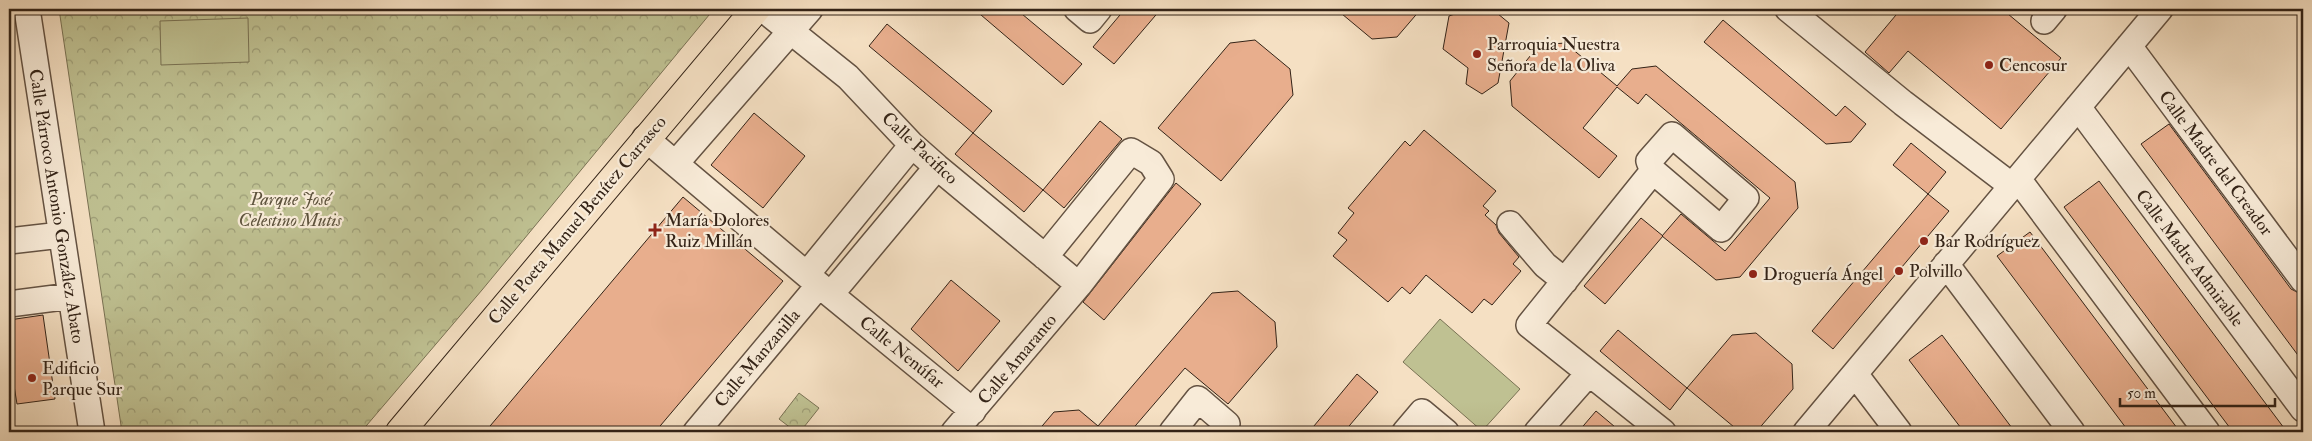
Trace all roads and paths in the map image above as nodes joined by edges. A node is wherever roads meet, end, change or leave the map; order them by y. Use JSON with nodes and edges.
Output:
{"nodes":[{"id":1,"x":26,"y":9,"type":"edge"},
{"id":2,"x":756,"y":9,"type":"edge"},
{"id":3,"x":763,"y":9,"type":"edge"},
{"id":4,"x":810,"y":9,"type":"edge"},
{"id":5,"x":1076,"y":9,"type":"edge"},
{"id":6,"x":1099,"y":9,"type":"edge"},
{"id":7,"x":1788,"y":9,"type":"edge"},
{"id":8,"x":2160,"y":9,"type":"edge"},
{"id":9,"x":792,"y":30,"type":"junction"},
{"id":10,"x":2129,"y":46,"type":"junction"},
{"id":11,"x":2078,"y":107,"type":"junction"},
{"id":12,"x":645,"y":138,"type":"junction"},
{"id":13,"x":912,"y":144,"type":"junction"},
{"id":14,"x":676,"y":163,"type":"junction"},
{"id":15,"x":937,"y":167,"type":"junction"},
{"id":16,"x":1653,"y":171,"type":"dead end"},
{"id":17,"x":2015,"y":182,"type":"junction"},
{"id":18,"x":1510,"y":224,"type":"dead end"},
{"id":19,"x":61,"y":235,"type":"junction"},
{"id":20,"x":9,"y":241,"type":"edge"},
{"id":21,"x":1045,"y":257,"type":"junction"},
{"id":22,"x":1946,"y":264,"type":"junction"},
{"id":23,"x":2303,"y":280,"type":"edge"},
{"id":24,"x":1565,"y":281,"type":"junction"},
{"id":25,"x":819,"y":284,"type":"junction"},
{"id":26,"x":1079,"y":285,"type":"junction"},
{"id":27,"x":71,"y":296,"type":"junction"},
{"id":28,"x":9,"y":304,"type":"edge"},
{"id":29,"x":1589,"y":373,"type":"junction"},
{"id":30,"x":1855,"y":374,"type":"junction"},
{"id":31,"x":2303,"y":410,"type":"edge"},
{"id":32,"x":973,"y":411,"type":"junction"},
{"id":33,"x":92,"y":432,"type":"edge"},
{"id":34,"x":400,"y":432,"type":"edge"},
{"id":35,"x":696,"y":432,"type":"edge"},
{"id":36,"x":954,"y":432,"type":"edge"},
{"id":37,"x":1172,"y":432,"type":"edge"},
{"id":38,"x":1221,"y":432,"type":"edge"},
{"id":39,"x":1405,"y":432,"type":"edge"},
{"id":40,"x":1446,"y":432,"type":"edge"},
{"id":41,"x":1538,"y":432,"type":"edge"},
{"id":42,"x":1663,"y":432,"type":"edge"},
{"id":43,"x":1806,"y":432,"type":"edge"},
{"id":44,"x":1900,"y":432,"type":"edge"},
{"id":45,"x":2072,"y":432,"type":"edge"},
{"id":46,"x":2207,"y":432,"type":"edge"}],
"edges":[{"from":1,"to":19,"type":"street","name":"Calle Párroco Antonio González Abato"},
{"from":2,"to":12,"type":"main road","name":"Calle Poeta Manuel Benítez Carrasco"},
{"from":3,"to":9,"type":"street","name":"Calle Pacifico"},
{"from":4,"to":9,"type":"street"},
{"from":5,"to":6,"type":"street"},
{"from":7,"to":17,"type":"street"},
{"from":8,"to":10,"type":"street"},
{"from":9,"to":13,"type":"street","name":"Calle Pacifico"},
{"from":9,"to":14,"type":"street"},
{"from":10,"to":11,"type":"street"},
{"from":10,"to":23,"type":"street","name":"Calle Madre del Creador"},
{"from":11,"to":17,"type":"street"},
{"from":11,"to":31,"type":"street","name":"Calle Madre Admirable"},
{"from":12,"to":14,"type":"street","name":"Calle Nenúfar"},
{"from":12,"to":34,"type":"main road","name":"Calle Poeta Manuel Benítez Carrasco"},
{"from":13,"to":15,"type":"street","name":"Calle Pacifico"},
{"from":13,"to":25,"type":"street","name":"Calle Manzanilla"},
{"from":14,"to":25,"type":"street","name":"Calle Nenúfar"},
{"from":15,"to":21,"type":"street","name":"Calle Pacifico"},
{"from":15,"to":25,"type":"street","name":"Calle Manzanilla"},
{"from":16,"to":24,"type":"street"},
{"from":17,"to":22,"type":"street"},
{"from":17,"to":46,"type":"street"},
{"from":18,"to":24,"type":"street"},
{"from":19,"to":20,"type":"street"},
{"from":19,"to":27,"type":"street","name":"Calle Párroco Antonio González Abato"},
{"from":21,"to":26,"type":"street","name":"Calle Pacifico"},
{"from":21,"to":26,"type":"street","name":"Calle Amaranto"},
{"from":22,"to":30,"type":"street"},
{"from":22,"to":45,"type":"street"},
{"from":24,"to":29,"type":"street"},
{"from":25,"to":32,"type":"street","name":"Calle Nenúfar"},
{"from":25,"to":35,"type":"street","name":"Calle Manzanilla"},
{"from":26,"to":32,"type":"street","name":"Calle Amaranto"},
{"from":27,"to":28,"type":"street"},
{"from":27,"to":33,"type":"street","name":"Calle Párroco Antonio González Abato"},
{"from":29,"to":41,"type":"street"},
{"from":29,"to":42,"type":"street"},
{"from":30,"to":43,"type":"street"},
{"from":30,"to":44,"type":"street"},
{"from":32,"to":36,"type":"street","name":"Calle Amaranto"},
{"from":37,"to":38,"type":"street"},
{"from":39,"to":40,"type":"street"}]}
